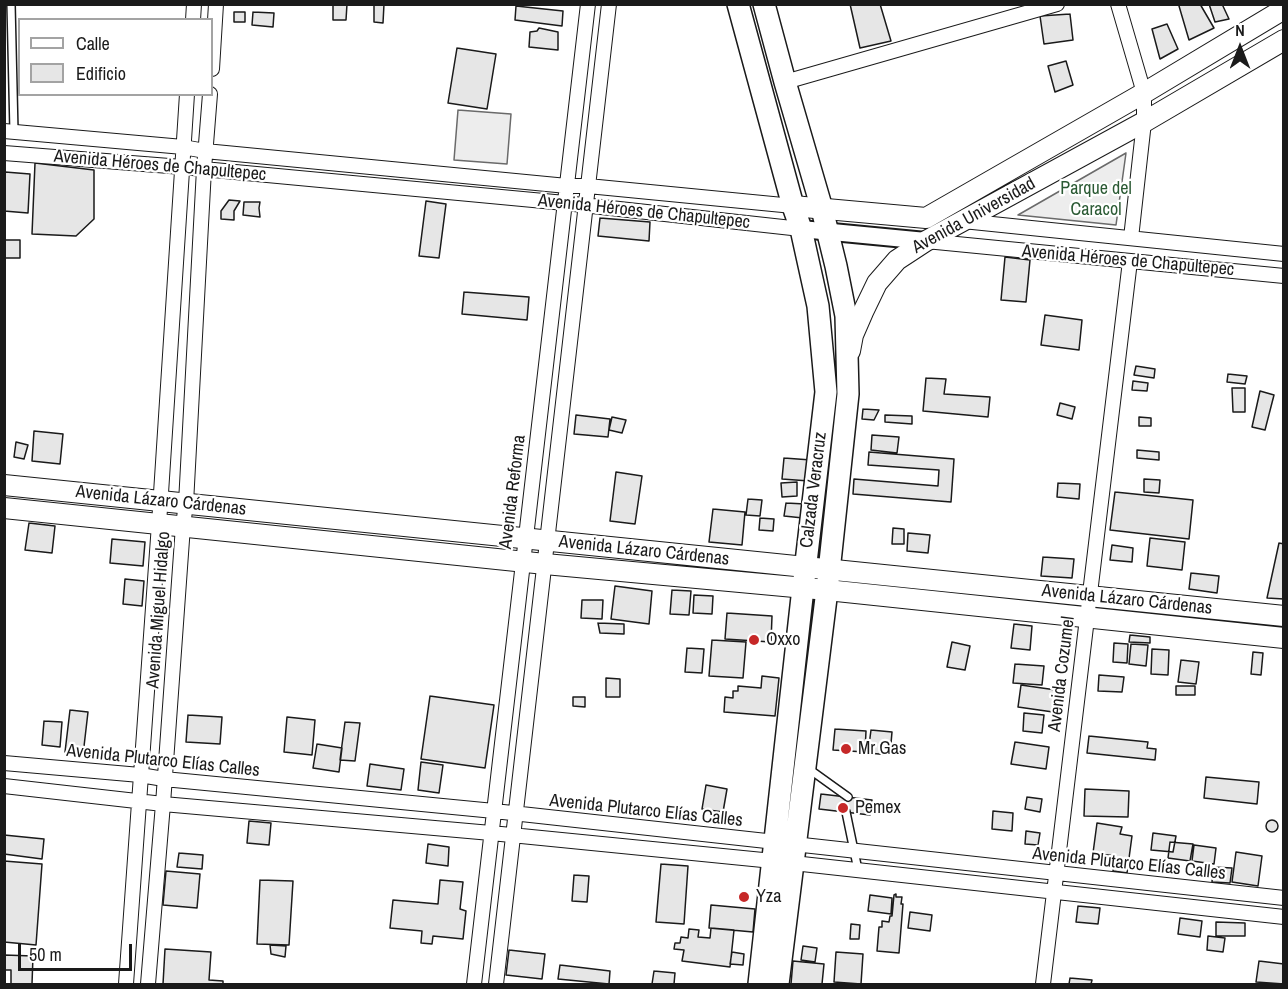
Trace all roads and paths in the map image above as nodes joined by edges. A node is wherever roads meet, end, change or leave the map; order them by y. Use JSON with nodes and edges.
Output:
{"nodes":[{"id":1,"x":11,"y":4,"type":"edge"},
{"id":2,"x":216,"y":4,"type":"edge"},
{"id":3,"x":588,"y":4,"type":"edge"},
{"id":4,"x":609,"y":4,"type":"edge"},
{"id":5,"x":738,"y":4,"type":"edge"},
{"id":6,"x":764,"y":4,"type":"edge"},
{"id":7,"x":1057,"y":4,"type":"edge"},
{"id":8,"x":1118,"y":4,"type":"edge"},
{"id":9,"x":1284,"y":9,"type":"edge"},
{"id":10,"x":8,"y":17,"type":"edge"},
{"id":11,"x":1284,"y":40,"type":"edge"},
{"id":12,"x":213,"y":53,"type":"edge"},
{"id":13,"x":785,"y":82,"type":"junction"},
{"id":14,"x":1144,"y":93,"type":"junction"},
{"id":15,"x":187,"y":96,"type":"edge"},
{"id":16,"x":210,"y":96,"type":"edge"},
{"id":17,"x":1144,"y":122,"type":"junction"},
{"id":18,"x":9,"y":132,"type":"edge"},
{"id":19,"x":183,"y":147,"type":"junction"},
{"id":20,"x":205,"y":151,"type":"junction"},
{"id":21,"x":8,"y":153,"type":"edge"},
{"id":22,"x":182,"y":167,"type":"junction"},
{"id":23,"x":204,"y":169,"type":"junction"},
{"id":24,"x":567,"y":186,"type":"junction"},
{"id":25,"x":588,"y":186,"type":"junction"},
{"id":26,"x":565,"y":203,"type":"junction"},
{"id":27,"x":793,"y":206,"type":"junction"},
{"id":28,"x":586,"y":207,"type":"junction"},
{"id":29,"x":822,"y":208,"type":"junction"},
{"id":30,"x":926,"y":218,"type":"junction"},
{"id":31,"x":963,"y":221,"type":"junction"},
{"id":32,"x":801,"y":229,"type":"junction"},
{"id":33,"x":828,"y":232,"type":"junction"},
{"id":34,"x":1131,"y":238,"type":"junction"},
{"id":35,"x":926,"y":242,"type":"junction"},
{"id":36,"x":1284,"y":254,"type":"edge"},
{"id":37,"x":1130,"y":261,"type":"junction"},
{"id":38,"x":1284,"y":276,"type":"edge"},
{"id":39,"x":847,"y":372,"type":"junction"},
{"id":40,"x":4,"y":485,"type":"edge"},
{"id":41,"x":160,"y":501,"type":"junction"},
{"id":42,"x":186,"y":503,"type":"junction"},
{"id":43,"x":4,"y":508,"type":"edge"},
{"id":44,"x":159,"y":524,"type":"junction"},
{"id":45,"x":183,"y":526,"type":"junction"},
{"id":46,"x":526,"y":538,"type":"junction"},
{"id":47,"x":547,"y":540,"type":"junction"},
{"id":48,"x":523,"y":562,"type":"junction"},
{"id":49,"x":545,"y":564,"type":"junction"},
{"id":50,"x":828,"y":569,"type":"junction"},
{"id":51,"x":804,"y":578,"type":"junction"},
{"id":52,"x":827,"y":591,"type":"junction"},
{"id":53,"x":1090,"y":596,"type":"junction"},
{"id":54,"x":1284,"y":616,"type":"edge"},
{"id":55,"x":1087,"y":618,"type":"junction"},
{"id":56,"x":1284,"y":638,"type":"edge"},
{"id":57,"x":4,"y":763,"type":"edge"},
{"id":58,"x":805,"y":767,"type":"junction"},
{"id":59,"x":140,"y":775,"type":"junction"},
{"id":60,"x":164,"y":779,"type":"junction"},
{"id":61,"x":4,"y":786,"type":"edge"},
{"id":62,"x":848,"y":797,"type":"dead end"},
{"id":63,"x":139,"y":802,"type":"junction"},
{"id":64,"x":163,"y":804,"type":"junction"},
{"id":65,"x":494,"y":811,"type":"junction"},
{"id":66,"x":846,"y":812,"type":"dead end"},
{"id":67,"x":516,"y":814,"type":"junction"},
{"id":68,"x":491,"y":832,"type":"junction"},
{"id":69,"x":513,"y":836,"type":"junction"},
{"id":70,"x":853,"y":852,"type":"junction"},
{"id":71,"x":784,"y":853,"type":"junction"},
{"id":72,"x":858,"y":870,"type":"junction"},
{"id":73,"x":1057,"y":874,"type":"junction"},
{"id":74,"x":1054,"y":892,"type":"junction"},
{"id":75,"x":1284,"y":898,"type":"edge"},
{"id":76,"x":131,"y":913,"type":"junction"},
{"id":77,"x":154,"y":915,"type":"junction"},
{"id":78,"x":1284,"y":917,"type":"edge"},
{"id":79,"x":126,"y":984,"type":"edge"},
{"id":80,"x":148,"y":984,"type":"edge"},
{"id":81,"x":474,"y":984,"type":"edge"},
{"id":82,"x":496,"y":984,"type":"edge"},
{"id":83,"x":759,"y":984,"type":"edge"},
{"id":84,"x":778,"y":984,"type":"edge"},
{"id":85,"x":1043,"y":984,"type":"edge"}],
"edges":[{"from":1,"to":10,"type":"lane"},
{"from":2,"to":12,"type":"street"},
{"from":3,"to":24,"type":"street","name":"Avenida Reforma"},
{"from":4,"to":25,"type":"street"},
{"from":5,"to":27,"type":"main road","name":"Calzada Veracruz"},
{"from":6,"to":13,"type":"main road","name":"Calzada Veracruz"},
{"from":7,"to":13,"type":"street"},
{"from":8,"to":14,"type":"street"},
{"from":9,"to":14,"type":"main road","name":"Avenida Universidad"},
{"from":10,"to":18,"type":"lane"},
{"from":11,"to":17,"type":"main road","name":"Avenida Universidad"},
{"from":13,"to":29,"type":"main road","name":"Calzada Veracruz"},
{"from":14,"to":17,"type":"street"},
{"from":14,"to":30,"type":"main road","name":"Avenida Universidad"},
{"from":15,"to":19,"type":"street","name":"Avenida Miguel Hidalgo"},
{"from":16,"to":20,"type":"street","name":"Avenida Miguel Hidalgo"},
{"from":17,"to":31,"type":"main road","name":"Avenida Universidad"},
{"from":17,"to":34,"type":"street"},
{"from":18,"to":19,"type":"street","name":"Avenida Héroes de Chapultepec"},
{"from":18,"to":21,"type":"street"},
{"from":19,"to":20,"type":"street","name":"Avenida Héroes de Chapultepec"},
{"from":19,"to":22,"type":"street","name":"Avenida Miguel Hidalgo"},
{"from":20,"to":23,"type":"street","name":"Avenida Miguel Hidalgo"},
{"from":20,"to":24,"type":"street","name":"Avenida Héroes de Chapultepec"},
{"from":21,"to":22,"type":"street","name":"Avenida Héroes de Chapultepec"},
{"from":22,"to":23,"type":"street","name":"Avenida Héroes de Chapultepec"},
{"from":22,"to":41,"type":"street","name":"Avenida Miguel Hidalgo"},
{"from":23,"to":26,"type":"street","name":"Avenida Héroes de Chapultepec"},
{"from":23,"to":42,"type":"street","name":"Avenida Miguel Hidalgo"},
{"from":24,"to":25,"type":"street","name":"Avenida Héroes de Chapultepec"},
{"from":24,"to":26,"type":"street","name":"Avenida Reforma"},
{"from":25,"to":27,"type":"street","name":"Avenida Héroes de Chapultepec"},
{"from":25,"to":28,"type":"street"},
{"from":26,"to":28,"type":"street","name":"Avenida Héroes de Chapultepec"},
{"from":26,"to":46,"type":"street","name":"Avenida Reforma"},
{"from":27,"to":29,"type":"main road","name":"Avenida Héroes de Chapultepec"},
{"from":27,"to":32,"type":"main road","name":"Calzada Veracruz"},
{"from":28,"to":32,"type":"street","name":"Avenida Héroes de Chapultepec"},
{"from":28,"to":47,"type":"street"},
{"from":29,"to":30,"type":"main road","name":"Avenida Héroes de Chapultepec"},
{"from":29,"to":33,"type":"main road","name":"Calzada Veracruz"},
{"from":30,"to":31,"type":"street","name":"Avenida Héroes de Chapultepec"},
{"from":31,"to":34,"type":"street","name":"Avenida Héroes de Chapultepec"},
{"from":31,"to":35,"type":"main road","name":"Avenida Universidad"},
{"from":32,"to":33,"type":"street","name":"Avenida Héroes de Chapultepec"},
{"from":32,"to":51,"type":"main road","name":"Calzada Veracruz"},
{"from":33,"to":35,"type":"street","name":"Avenida Héroes de Chapultepec"},
{"from":33,"to":39,"type":"main road","name":"Calzada Veracruz"},
{"from":34,"to":36,"type":"street","name":"Avenida Héroes de Chapultepec"},
{"from":35,"to":37,"type":"street","name":"Avenida Héroes de Chapultepec"},
{"from":35,"to":39,"type":"main road","name":"Avenida Universidad"},
{"from":37,"to":38,"type":"street","name":"Avenida Héroes de Chapultepec"},
{"from":37,"to":53,"type":"street","name":"Avenida Cozumel"},
{"from":39,"to":50,"type":"main road","name":"Calzada Veracruz"},
{"from":40,"to":41,"type":"main road","name":"Avenida Lázaro Cárdenas"},
{"from":41,"to":42,"type":"main road","name":"Avenida Lázaro Cárdenas"},
{"from":41,"to":44,"type":"street","name":"Avenida Miguel Hidalgo"},
{"from":42,"to":45,"type":"street","name":"Avenida Miguel Hidalgo"},
{"from":42,"to":46,"type":"main road","name":"Avenida Lázaro Cárdenas"},
{"from":43,"to":44,"type":"main road","name":"Avenida Lázaro Cárdenas"},
{"from":44,"to":45,"type":"main road","name":"Avenida Lázaro Cárdenas"},
{"from":44,"to":59,"type":"street","name":"Avenida Miguel Hidalgo"},
{"from":45,"to":48,"type":"main road","name":"Avenida Lázaro Cárdenas"},
{"from":45,"to":60,"type":"street","name":"Avenida Miguel Hidalgo"},
{"from":46,"to":47,"type":"main road","name":"Avenida Lázaro Cárdenas"},
{"from":46,"to":48,"type":"street","name":"Avenida Reforma"},
{"from":47,"to":49,"type":"street"},
{"from":47,"to":51,"type":"main road","name":"Avenida Lázaro Cárdenas"},
{"from":48,"to":49,"type":"main road","name":"Avenida Lázaro Cárdenas"},
{"from":48,"to":65,"type":"street","name":"Avenida Reforma"},
{"from":49,"to":51,"type":"main road","name":"Avenida Lázaro Cárdenas"},
{"from":49,"to":67,"type":"street"},
{"from":50,"to":51,"type":"main road","name":"Avenida Lázaro Cárdenas"},
{"from":50,"to":52,"type":"main road","name":"Calzada Veracruz"},
{"from":50,"to":53,"type":"main road","name":"Avenida Lázaro Cárdenas"},
{"from":51,"to":52,"type":"main road","name":"Avenida Lázaro Cárdenas"},
{"from":51,"to":71,"type":"main road","name":"Calzada Veracruz"},
{"from":52,"to":55,"type":"main road","name":"Avenida Lázaro Cárdenas"},
{"from":52,"to":58,"type":"main road","name":"Calzada Veracruz"},
{"from":53,"to":54,"type":"main road","name":"Avenida Lázaro Cárdenas"},
{"from":53,"to":55,"type":"street","name":"Avenida Cozumel"},
{"from":55,"to":56,"type":"main road","name":"Avenida Lázaro Cárdenas"},
{"from":55,"to":73,"type":"street","name":"Avenida Cozumel"},
{"from":57,"to":59,"type":"street","name":"Avenida Plutarco Elías Calles"},
{"from":58,"to":62,"type":"lane"},
{"from":58,"to":71,"type":"main road","name":"Calzada Veracruz"},
{"from":59,"to":60,"type":"street","name":"Avenida Plutarco Elías Calles"},
{"from":59,"to":63,"type":"street","name":"Avenida Miguel Hidalgo"},
{"from":60,"to":64,"type":"street","name":"Avenida Miguel Hidalgo"},
{"from":60,"to":65,"type":"street","name":"Avenida Plutarco Elías Calles"},
{"from":61,"to":63,"type":"street","name":"Avenida Plutarco Elías Calles"},
{"from":63,"to":64,"type":"street","name":"Avenida Plutarco Elías Calles"},
{"from":63,"to":76,"type":"street","name":"Avenida Miguel Hidalgo"},
{"from":64,"to":68,"type":"street","name":"Avenida Plutarco Elías Calles"},
{"from":64,"to":77,"type":"street","name":"Avenida Miguel Hidalgo"},
{"from":65,"to":67,"type":"street","name":"Avenida Plutarco Elías Calles"},
{"from":65,"to":68,"type":"street","name":"Avenida Reforma"},
{"from":66,"to":70,"type":"lane"},
{"from":67,"to":69,"type":"street"},
{"from":67,"to":71,"type":"street","name":"Avenida Plutarco Elías Calles"},
{"from":68,"to":69,"type":"street","name":"Avenida Plutarco Elías Calles"},
{"from":68,"to":81,"type":"street","name":"Avenida Reforma"},
{"from":69,"to":71,"type":"street","name":"Avenida Plutarco Elías Calles"},
{"from":69,"to":82,"type":"street"},
{"from":70,"to":71,"type":"street","name":"Avenida Plutarco Elías Calles"},
{"from":70,"to":72,"type":"lane"},
{"from":70,"to":73,"type":"street","name":"Avenida Plutarco Elías Calles"},
{"from":71,"to":72,"type":"street","name":"Avenida Plutarco Elías Calles"},
{"from":71,"to":83,"type":"main road","name":"Calzada Veracruz"},
{"from":71,"to":84,"type":"main road","name":"Calzada Veracruz"},
{"from":72,"to":74,"type":"street","name":"Avenida Plutarco Elías Calles"},
{"from":73,"to":74,"type":"street","name":"Avenida Cozumel"},
{"from":73,"to":75,"type":"street","name":"Avenida Plutarco Elías Calles"},
{"from":74,"to":78,"type":"street","name":"Avenida Plutarco Elías Calles"},
{"from":74,"to":85,"type":"street","name":"Avenida Cozumel"},
{"from":76,"to":77,"type":"street"},
{"from":76,"to":79,"type":"street","name":"Avenida Miguel Hidalgo"},
{"from":77,"to":80,"type":"street","name":"Avenida Miguel Hidalgo"}]}
